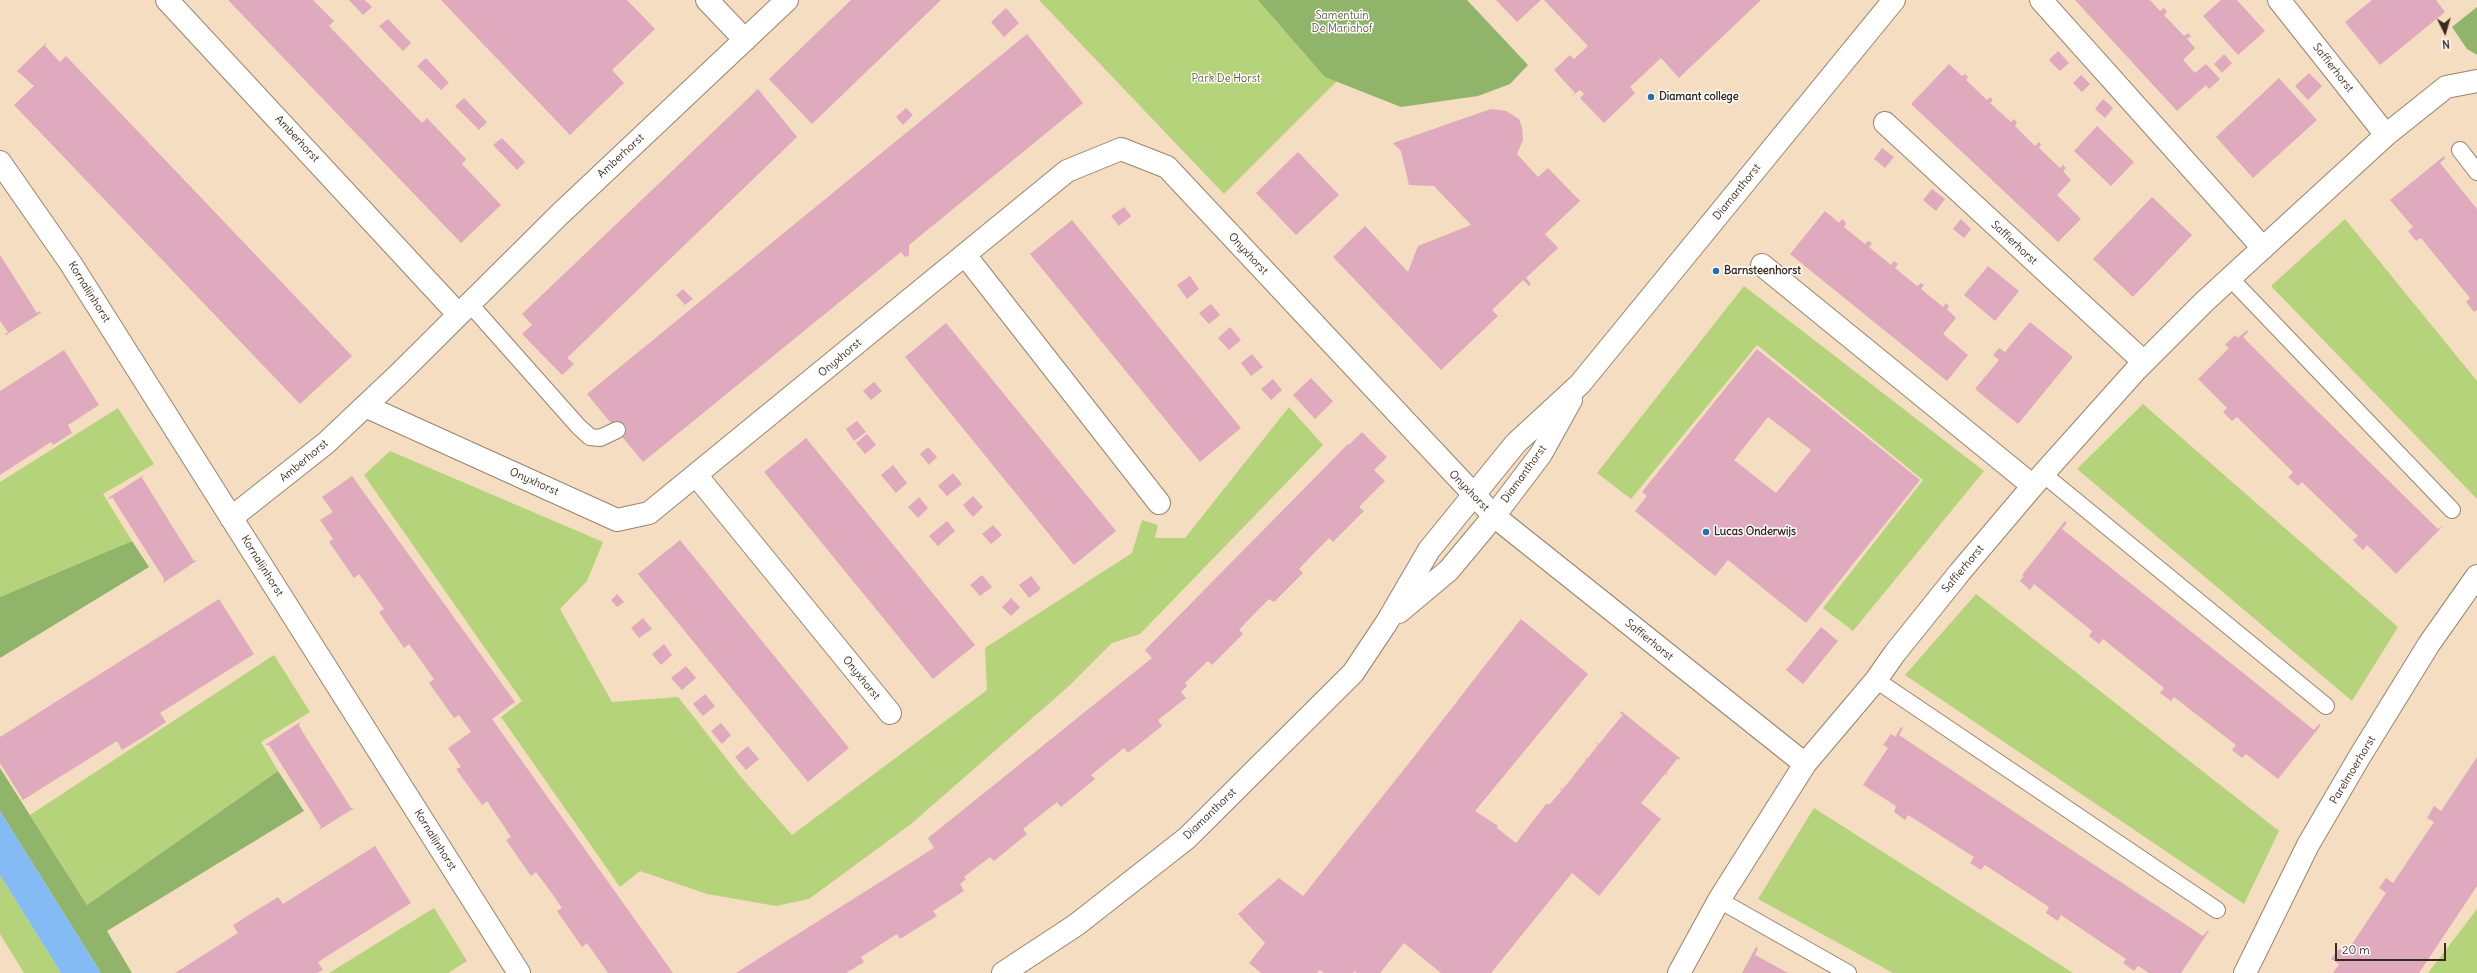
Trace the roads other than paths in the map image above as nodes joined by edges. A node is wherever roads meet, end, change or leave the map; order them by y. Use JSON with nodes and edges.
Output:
{"nodes":[{"id":1,"x":167,"y":0,"type":"edge"},
{"id":2,"x":707,"y":0,"type":"edge"},
{"id":3,"x":787,"y":0,"type":"edge"},
{"id":4,"x":1894,"y":0,"type":"edge"},
{"id":5,"x":2041,"y":0,"type":"edge"},
{"id":6,"x":2279,"y":0,"type":"edge"},
{"id":7,"x":744,"y":40,"type":"junction"},
{"id":8,"x":2477,"y":81,"type":"edge"},
{"id":9,"x":1885,"y":123,"type":"dead end"},
{"id":10,"x":2386,"y":135,"type":"junction"},
{"id":11,"x":2460,"y":150,"type":"dead end"},
{"id":12,"x":0,"y":162,"type":"edge"},
{"id":13,"x":2477,"y":172,"type":"edge"},
{"id":14,"x":2263,"y":248,"type":"junction"},
{"id":15,"x":965,"y":255,"type":"junction"},
{"id":16,"x":1762,"y":266,"type":"dead end"},
{"id":17,"x":2230,"y":278,"type":"junction"},
{"id":18,"x":464,"y":309,"type":"junction"},
{"id":19,"x":2144,"y":362,"type":"junction"},
{"id":20,"x":1580,"y":384,"type":"junction"},
{"id":21,"x":365,"y":406,"type":"junction"},
{"id":22,"x":617,"y":430,"type":"dead end"},
{"id":23,"x":696,"y":475,"type":"junction"},
{"id":24,"x":2038,"y":480,"type":"junction"},
{"id":25,"x":1473,"y":496,"type":"junction"},
{"id":26,"x":1159,"y":503,"type":"dead end"},
{"id":27,"x":2452,"y":510,"type":"dead end"},
{"id":28,"x":1494,"y":516,"type":"junction"},
{"id":29,"x":231,"y":518,"type":"junction"},
{"id":30,"x":2477,"y":576,"type":"edge"},
{"id":31,"x":1387,"y":622,"type":"junction"},
{"id":32,"x":1876,"y":680,"type":"junction"},
{"id":33,"x":2326,"y":706,"type":"dead end"},
{"id":34,"x":890,"y":714,"type":"dead end"},
{"id":35,"x":1805,"y":764,"type":"junction"},
{"id":36,"x":1719,"y":900,"type":"junction"},
{"id":37,"x":2217,"y":910,"type":"dead end"},
{"id":38,"x":519,"y":973,"type":"edge"},
{"id":39,"x":1003,"y":973,"type":"edge"},
{"id":40,"x":1679,"y":973,"type":"edge"},
{"id":41,"x":1848,"y":973,"type":"edge"},
{"id":42,"x":2244,"y":973,"type":"edge"}],
"edges":[{"from":1,"to":18,"type":"street","name":"Amberhorst"},
{"from":2,"to":7,"type":"street"},
{"from":3,"to":7,"type":"street","name":"Amberhorst"},
{"from":4,"to":20,"type":"street","name":"Diamanthorst"},
{"from":5,"to":14,"type":"street"},
{"from":6,"to":10,"type":"street","name":"Saffierhorst"},
{"from":7,"to":18,"type":"street","name":"Amberhorst"},
{"from":8,"to":10,"type":"street","name":"Saffierhorst"},
{"from":9,"to":19,"type":"street","name":"Saffierhorst"},
{"from":10,"to":14,"type":"street","name":"Saffierhorst"},
{"from":11,"to":13,"type":"lane"},
{"from":12,"to":29,"type":"street","name":"Kornalijnhorst"},
{"from":14,"to":17,"type":"street","name":"Saffierhorst"},
{"from":15,"to":23,"type":"street","name":"Onyxhorst"},
{"from":15,"to":25,"type":"street","name":"Onyxhorst"},
{"from":15,"to":26,"type":"street"},
{"from":16,"to":24,"type":"street"},
{"from":17,"to":19,"type":"street","name":"Saffierhorst"},
{"from":17,"to":27,"type":"lane"},
{"from":18,"to":21,"type":"street","name":"Amberhorst"},
{"from":18,"to":22,"type":"lane"},
{"from":19,"to":24,"type":"street","name":"Saffierhorst"},
{"from":20,"to":25,"type":"street","name":"Diamanthorst"},
{"from":20,"to":28,"type":"street","name":"Diamanthorst"},
{"from":21,"to":23,"type":"street","name":"Onyxhorst"},
{"from":21,"to":29,"type":"street","name":"Amberhorst"},
{"from":23,"to":34,"type":"street","name":"Onyxhorst"},
{"from":24,"to":32,"type":"street","name":"Saffierhorst"},
{"from":24,"to":33,"type":"lane"},
{"from":25,"to":28,"type":"street","name":"Onyxhorst"},
{"from":25,"to":31,"type":"street","name":"Diamanthorst"},
{"from":28,"to":31,"type":"street","name":"Diamanthorst"},
{"from":28,"to":35,"type":"street","name":"Saffierhorst"},
{"from":29,"to":38,"type":"street","name":"Kornalijnhorst"},
{"from":30,"to":42,"type":"street","name":"Parelmoerhorst"},
{"from":31,"to":39,"type":"street","name":"Diamanthorst"},
{"from":32,"to":35,"type":"street","name":"Saffierhorst"},
{"from":32,"to":37,"type":"lane"},
{"from":35,"to":36,"type":"street","name":"Saffierhorst"},
{"from":36,"to":40,"type":"street","name":"Saffierhorst"},
{"from":36,"to":41,"type":"lane"}]}
